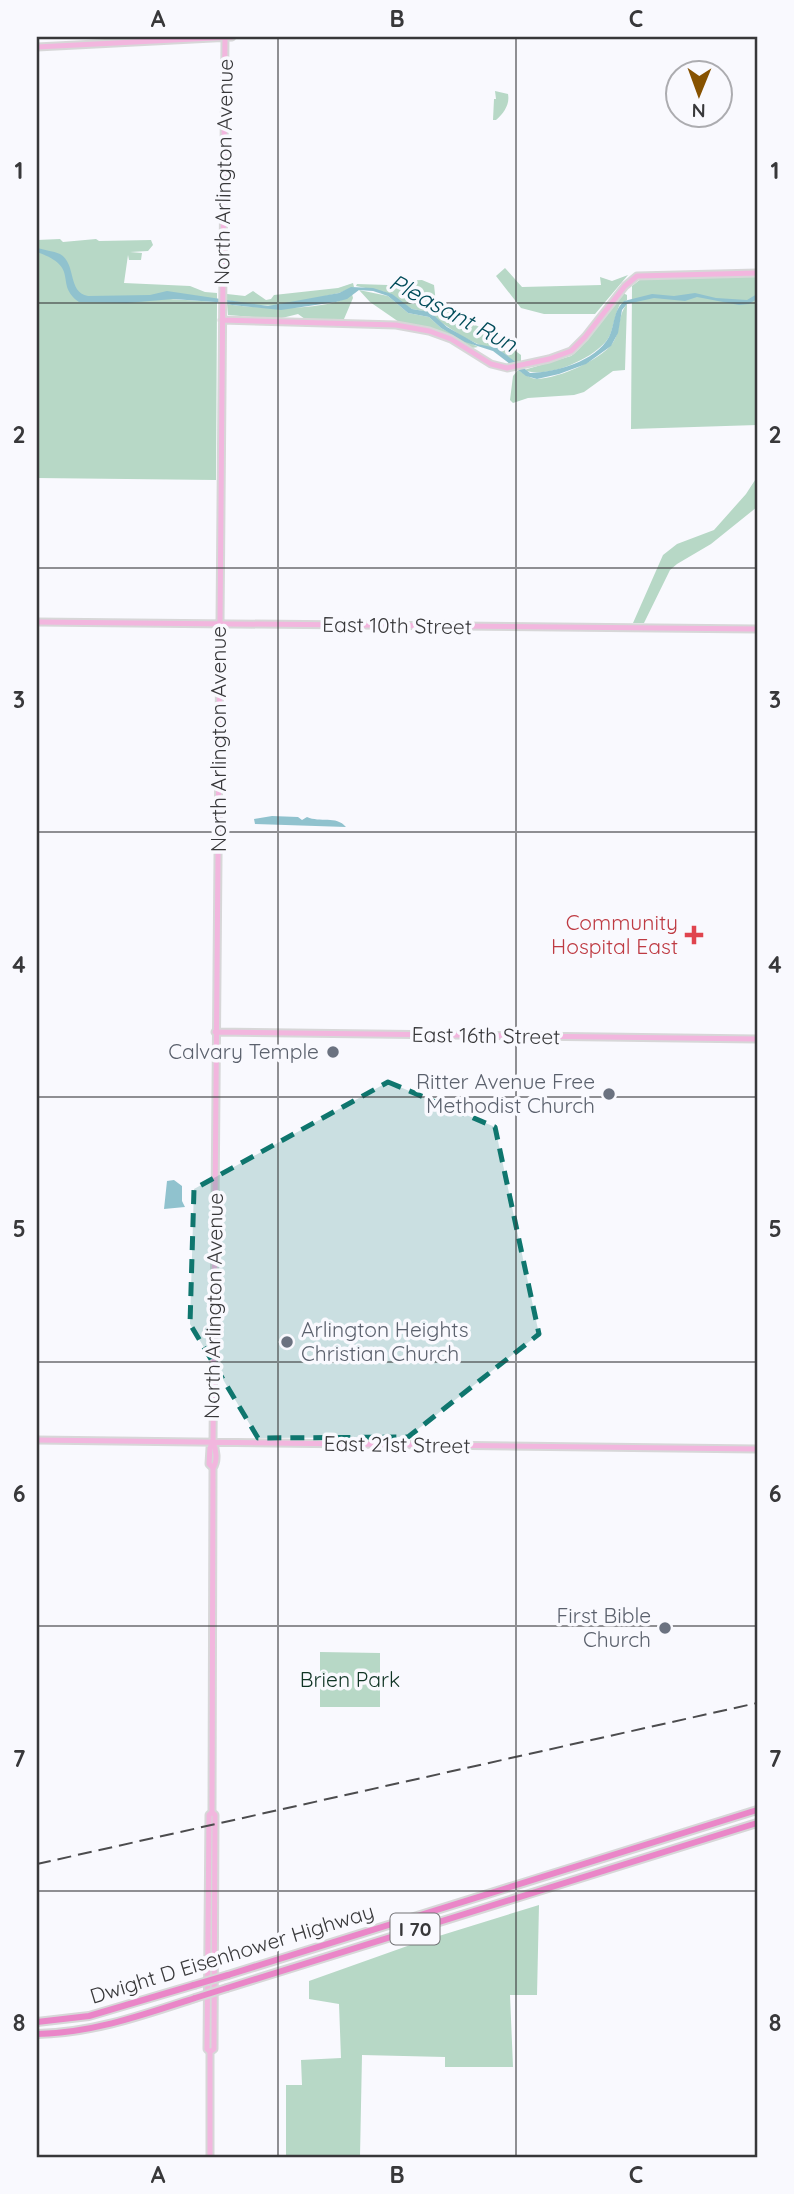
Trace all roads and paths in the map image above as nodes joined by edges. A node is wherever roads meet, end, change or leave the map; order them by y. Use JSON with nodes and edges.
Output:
{"nodes":[{"id":1,"x":225,"y":37,"type":"edge"},
{"id":2,"x":232,"y":37,"type":"edge"},
{"id":3,"x":37,"y":47,"type":"edge"},
{"id":4,"x":757,"y":273,"type":"edge"},
{"id":5,"x":222,"y":320,"type":"junction"},
{"id":6,"x":37,"y":622,"type":"edge"},
{"id":7,"x":220,"y":624,"type":"junction"},
{"id":8,"x":757,"y":629,"type":"edge"},
{"id":9,"x":215,"y":1032,"type":"junction"},
{"id":10,"x":757,"y":1039,"type":"edge"},
{"id":11,"x":37,"y":1440,"type":"edge"},
{"id":12,"x":213,"y":1442,"type":"junction"},
{"id":13,"x":757,"y":1449,"type":"edge"},
{"id":14,"x":757,"y":1810,"type":"edge"},
{"id":15,"x":757,"y":1824,"type":"edge"},
{"id":16,"x":37,"y":2022,"type":"edge"},
{"id":17,"x":37,"y":2035,"type":"edge"},
{"id":18,"x":210,"y":2157,"type":"edge"}],
"edges":[{"from":1,"to":2,"type":"main road"},
{"from":1,"to":3,"type":"main road"},
{"from":1,"to":5,"type":"main road","name":"North Arlington Avenue"},
{"from":4,"to":5,"type":"main road"},
{"from":5,"to":7,"type":"main road","name":"North Arlington Avenue"},
{"from":6,"to":7,"type":"main road","name":"East 10th Street"},
{"from":7,"to":8,"type":"main road","name":"East 10th Street"},
{"from":7,"to":9,"type":"main road","name":"North Arlington Avenue"},
{"from":9,"to":10,"type":"main road","name":"East 16th Street"},
{"from":9,"to":12,"type":"main road","name":"North Arlington Avenue"},
{"from":11,"to":12,"type":"main road","name":"East 21st Street"},
{"from":12,"to":13,"type":"main road","name":"East 21st Street"},
{"from":12,"to":18,"type":"main road","name":"North Arlington Avenue"},
{"from":14,"to":16,"type":"highway","name":"Dwight D Eisenhower Highway","number":"I 70","bridge":true},
{"from":15,"to":17,"type":"highway","name":"Dwight D Eisenhower Highway","number":"I 70","bridge":true}]}
